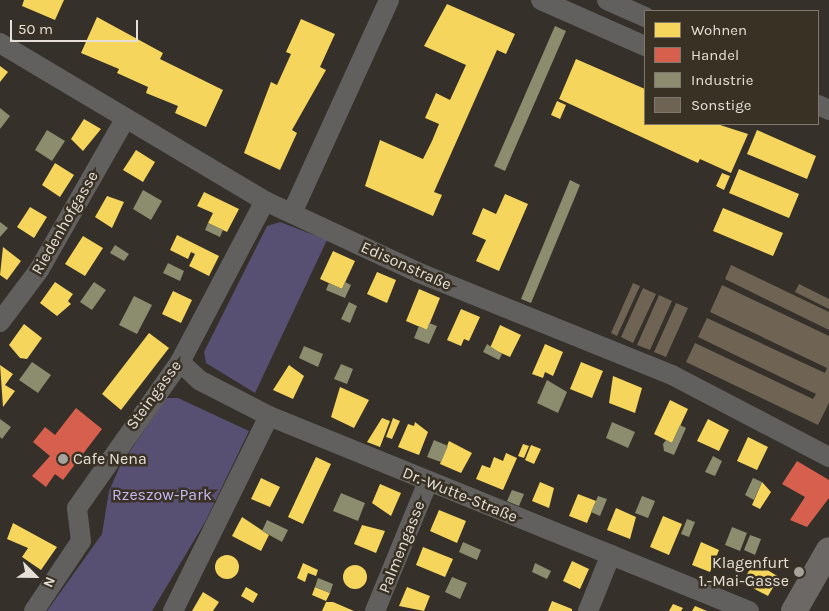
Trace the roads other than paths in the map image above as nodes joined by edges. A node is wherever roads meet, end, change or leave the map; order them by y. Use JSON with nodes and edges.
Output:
{"nodes":[{"id":1,"x":389,"y":0,"type":"edge"},
{"id":2,"x":541,"y":0,"type":"edge"},
{"id":3,"x":607,"y":0,"type":"edge"},
{"id":4,"x":644,"y":16,"type":"edge"},
{"id":5,"x":0,"y":43,"type":"edge"},
{"id":6,"x":644,"y":46,"type":"edge"},
{"id":7,"x":124,"y":121,"type":"junction"},
{"id":8,"x":265,"y":201,"type":"junction"},
{"id":9,"x":292,"y":213,"type":"junction"},
{"id":10,"x":0,"y":322,"type":"edge"},
{"id":11,"x":180,"y":362,"type":"junction"},
{"id":12,"x":269,"y":416,"type":"junction"},
{"id":13,"x":829,"y":457,"type":"edge"},
{"id":14,"x":428,"y":482,"type":"junction"},
{"id":15,"x":829,"y":550,"type":"edge"},
{"id":16,"x":611,"y":554,"type":"junction"},
{"id":17,"x":34,"y":611,"type":"edge"},
{"id":18,"x":173,"y":611,"type":"edge"},
{"id":19,"x":376,"y":611,"type":"edge"},
{"id":20,"x":588,"y":611,"type":"edge"},
{"id":21,"x":749,"y":611,"type":"edge"},
{"id":22,"x":794,"y":611,"type":"edge"}],
"edges":[{"from":1,"to":9,"type":"street"},
{"from":2,"to":6,"type":"street"},
{"from":3,"to":4,"type":"street"},
{"from":5,"to":7,"type":"street","name":"Edisonstraße"},
{"from":7,"to":8,"type":"street","name":"Edisonstraße"},
{"from":7,"to":10,"type":"street","name":"Riedenhofgasse"},
{"from":8,"to":9,"type":"street","name":"Edisonstraße"},
{"from":8,"to":11,"type":"street","name":"Steingasse"},
{"from":9,"to":13,"type":"street","name":"Edisonstraße"},
{"from":11,"to":12,"type":"street","name":"Dr.-Wutte-Straße"},
{"from":11,"to":17,"type":"street","name":"Steingasse"},
{"from":12,"to":14,"type":"street","name":"Dr.-Wutte-Straße"},
{"from":12,"to":18,"type":"street"},
{"from":14,"to":16,"type":"street","name":"Dr.-Wutte-Straße"},
{"from":14,"to":19,"type":"street","name":"Palmengasse"},
{"from":15,"to":22,"type":"main road"},
{"from":16,"to":20,"type":"street"},
{"from":16,"to":21,"type":"street","name":"Dr.-Wutte-Straße"}]}
